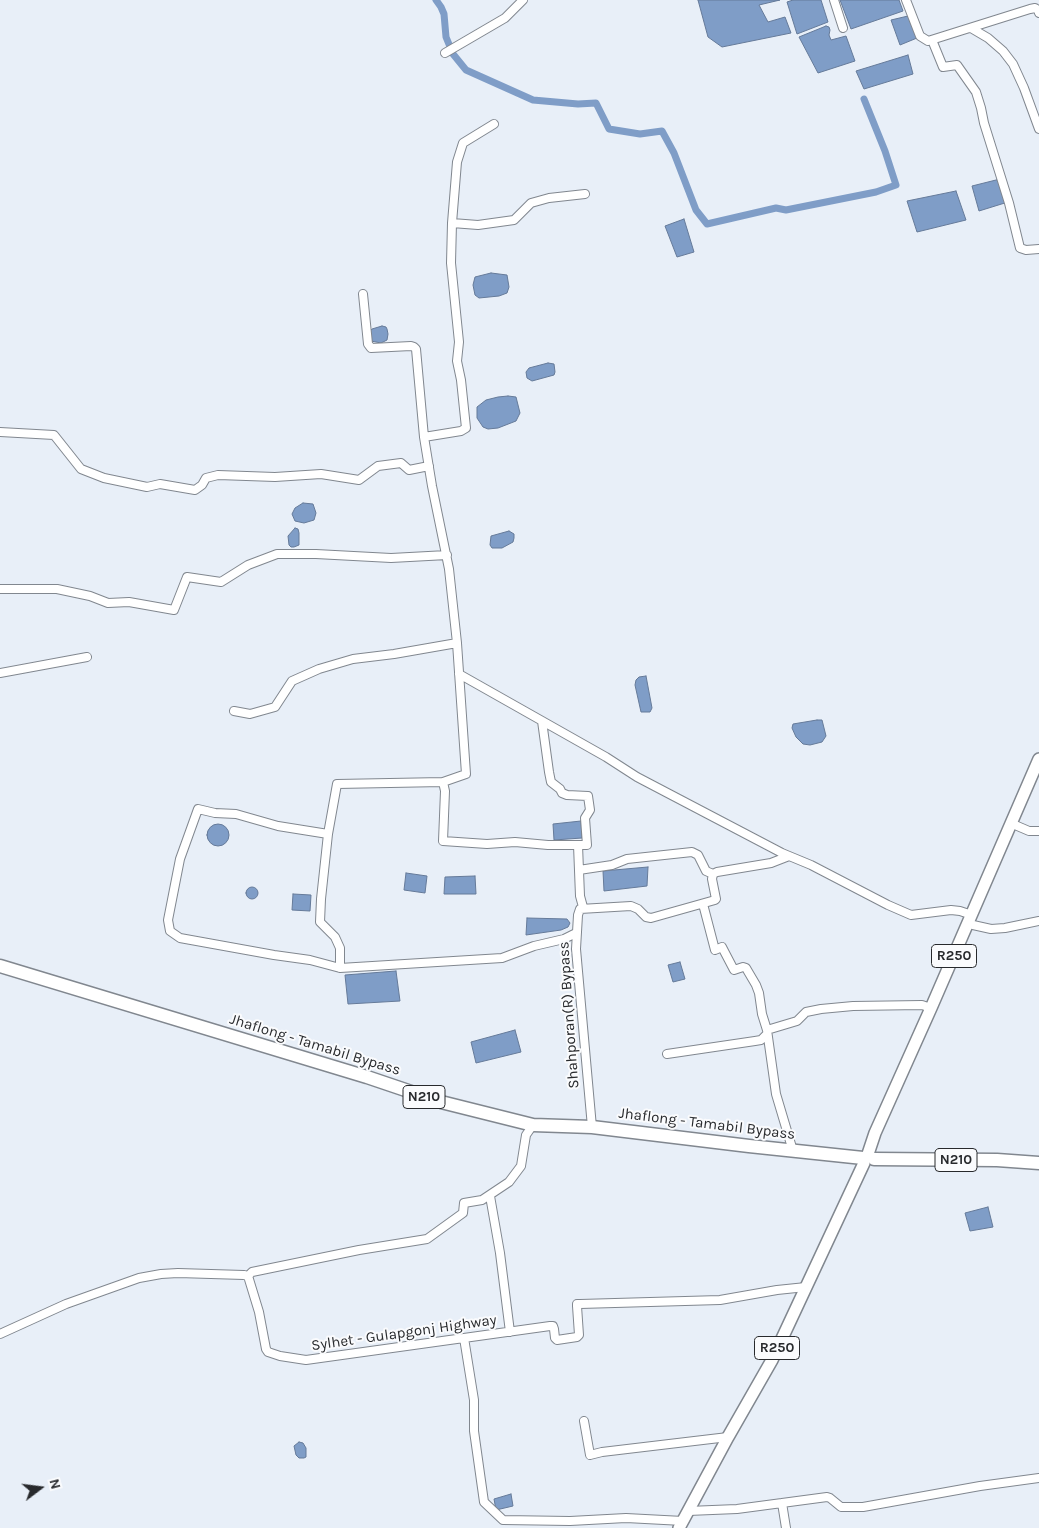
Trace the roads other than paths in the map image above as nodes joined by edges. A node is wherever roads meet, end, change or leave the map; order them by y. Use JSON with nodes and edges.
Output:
{"nodes":[{"id":1,"x":523,"y":0,"type":"edge"},
{"id":2,"x":834,"y":0,"type":"edge"},
{"id":3,"x":906,"y":0,"type":"edge"},
{"id":4,"x":1039,"y":13,"type":"edge"},
{"id":5,"x":843,"y":28,"type":"dead end"},
{"id":6,"x":971,"y":28,"type":"junction"},
{"id":7,"x":932,"y":40,"type":"junction"},
{"id":8,"x":444,"y":53,"type":"dead end"},
{"id":9,"x":494,"y":124,"type":"dead end"},
{"id":10,"x":1039,"y":129,"type":"edge"},
{"id":11,"x":585,"y":194,"type":"dead end"},
{"id":12,"x":452,"y":223,"type":"junction"},
{"id":13,"x":1039,"y":249,"type":"edge"},
{"id":14,"x":363,"y":294,"type":"dead end"},
{"id":15,"x":0,"y":432,"type":"edge"},
{"id":16,"x":424,"y":437,"type":"junction"},
{"id":17,"x":429,"y":466,"type":"junction"},
{"id":18,"x":447,"y":555,"type":"junction"},
{"id":19,"x":0,"y":589,"type":"edge"},
{"id":20,"x":457,"y":643,"type":"junction"},
{"id":21,"x":87,"y":657,"type":"dead end"},
{"id":22,"x":0,"y":673,"type":"edge"},
{"id":23,"x":459,"y":674,"type":"junction"},
{"id":24,"x":234,"y":711,"type":"dead end"},
{"id":25,"x":542,"y":721,"type":"junction"},
{"id":26,"x":1039,"y":758,"type":"edge"},
{"id":27,"x":1039,"y":770,"type":"edge"},
{"id":28,"x":443,"y":782,"type":"junction"},
{"id":29,"x":1015,"y":826,"type":"junction"},
{"id":30,"x":1039,"y":831,"type":"edge"},
{"id":31,"x":328,"y":834,"type":"junction"},
{"id":32,"x":578,"y":845,"type":"junction"},
{"id":33,"x":789,"y":856,"type":"junction"},
{"id":34,"x":580,"y":870,"type":"junction"},
{"id":35,"x":713,"y":874,"type":"junction"},
{"id":36,"x":703,"y":904,"type":"junction"},
{"id":37,"x":583,"y":908,"type":"junction"},
{"id":38,"x":972,"y":920,"type":"junction"},
{"id":39,"x":1039,"y":921,"type":"edge"},
{"id":40,"x":576,"y":933,"type":"junction"},
{"id":41,"x":0,"y":966,"type":"edge"},
{"id":42,"x":340,"y":968,"type":"junction"},
{"id":43,"x":931,"y":1008,"type":"junction"},
{"id":44,"x":767,"y":1032,"type":"junction"},
{"id":45,"x":668,"y":1054,"type":"dead end"},
{"id":46,"x":534,"y":1125,"type":"junction"},
{"id":47,"x":592,"y":1127,"type":"junction"},
{"id":48,"x":793,"y":1150,"type":"junction"},
{"id":49,"x":869,"y":1159,"type":"junction"},
{"id":50,"x":1039,"y":1163,"type":"edge"},
{"id":51,"x":490,"y":1196,"type":"junction"},
{"id":52,"x":248,"y":1276,"type":"junction"},
{"id":53,"x":806,"y":1288,"type":"junction"},
{"id":54,"x":510,"y":1332,"type":"junction"},
{"id":55,"x":0,"y":1334,"type":"edge"},
{"id":56,"x":464,"y":1338,"type":"junction"},
{"id":57,"x":584,"y":1421,"type":"dead end"},
{"id":58,"x":728,"y":1437,"type":"junction"},
{"id":59,"x":1039,"y":1478,"type":"edge"},
{"id":60,"x":782,"y":1503,"type":"junction"},
{"id":61,"x":686,"y":1520,"type":"edge"},
{"id":62,"x":786,"y":1528,"type":"edge"}],
"edges":[{"from":1,"to":8,"type":"street"},
{"from":2,"to":5,"type":"street"},
{"from":3,"to":7,"type":"street"},
{"from":4,"to":6,"type":"street"},
{"from":6,"to":7,"type":"street"},
{"from":6,"to":10,"type":"street"},
{"from":7,"to":13,"type":"street"},
{"from":9,"to":12,"type":"street"},
{"from":11,"to":12,"type":"street"},
{"from":12,"to":16,"type":"street"},
{"from":14,"to":16,"type":"street"},
{"from":15,"to":17,"type":"street"},
{"from":16,"to":17,"type":"street"},
{"from":17,"to":18,"type":"street"},
{"from":18,"to":19,"type":"street"},
{"from":18,"to":20,"type":"street"},
{"from":20,"to":23,"type":"street"},
{"from":20,"to":24,"type":"street"},
{"from":21,"to":22,"type":"street"},
{"from":23,"to":25,"type":"street"},
{"from":23,"to":28,"type":"street"},
{"from":25,"to":32,"type":"street"},
{"from":25,"to":33,"type":"street"},
{"from":26,"to":38,"type":"main road","number":"R250"},
{"from":27,"to":29,"type":"main road","number":"R250"},
{"from":28,"to":31,"type":"street"},
{"from":28,"to":32,"type":"street"},
{"from":29,"to":30,"type":"street"},
{"from":29,"to":38,"type":"main road","number":"R250"},
{"from":31,"to":42,"type":"street"},
{"from":31,"to":42,"type":"street"},
{"from":32,"to":34,"type":"street"},
{"from":33,"to":35,"type":"street"},
{"from":33,"to":38,"type":"street"},
{"from":34,"to":35,"type":"street"},
{"from":34,"to":37,"type":"street"},
{"from":35,"to":36,"type":"street"},
{"from":36,"to":37,"type":"street"},
{"from":36,"to":44,"type":"street"},
{"from":37,"to":40,"type":"street","name":"Shahporan(R) Bypass"},
{"from":38,"to":39,"type":"street"},
{"from":38,"to":43,"type":"main road","number":"R250"},
{"from":38,"to":49,"type":"main road","number":"R250"},
{"from":40,"to":42,"type":"street"},
{"from":40,"to":47,"type":"street","name":"Shahporan(R) Bypass"},
{"from":41,"to":46,"type":"highway","name":"Jhaflong - Tamabil Bypass","number":"N210"},
{"from":43,"to":44,"type":"street"},
{"from":43,"to":49,"type":"main road","number":"R250"},
{"from":44,"to":45,"type":"street"},
{"from":44,"to":48,"type":"street"},
{"from":46,"to":47,"type":"highway","name":"Jhaflong - Tamabil Bypass","number":"N210"},
{"from":46,"to":51,"type":"street"},
{"from":47,"to":48,"type":"highway","name":"Jhaflong - Tamabil Bypass","number":"N210"},
{"from":48,"to":49,"type":"highway","name":"Jhaflong - Tamabil Bypass","number":"N210"},
{"from":49,"to":50,"type":"highway","name":"Jhaflong - Tamabil Bypass","number":"N210"},
{"from":49,"to":53,"type":"main road","number":"R250"},
{"from":49,"to":61,"type":"main road","number":"R250"},
{"from":51,"to":52,"type":"street"},
{"from":51,"to":54,"type":"street"},
{"from":52,"to":55,"type":"street"},
{"from":52,"to":56,"type":"street","name":"Sylhet - Gulapgonj Highway"},
{"from":53,"to":54,"type":"street","name":"Sylhet - Gulapgonj Highway"},
{"from":53,"to":58,"type":"main road","number":"R250"},
{"from":54,"to":56,"type":"street","name":"Sylhet - Gulapgonj Highway"},
{"from":56,"to":61,"type":"street"},
{"from":57,"to":58,"type":"street"},
{"from":58,"to":61,"type":"main road","number":"R250"},
{"from":59,"to":60,"type":"street"},
{"from":60,"to":61,"type":"street"},
{"from":60,"to":62,"type":"street"}]}
